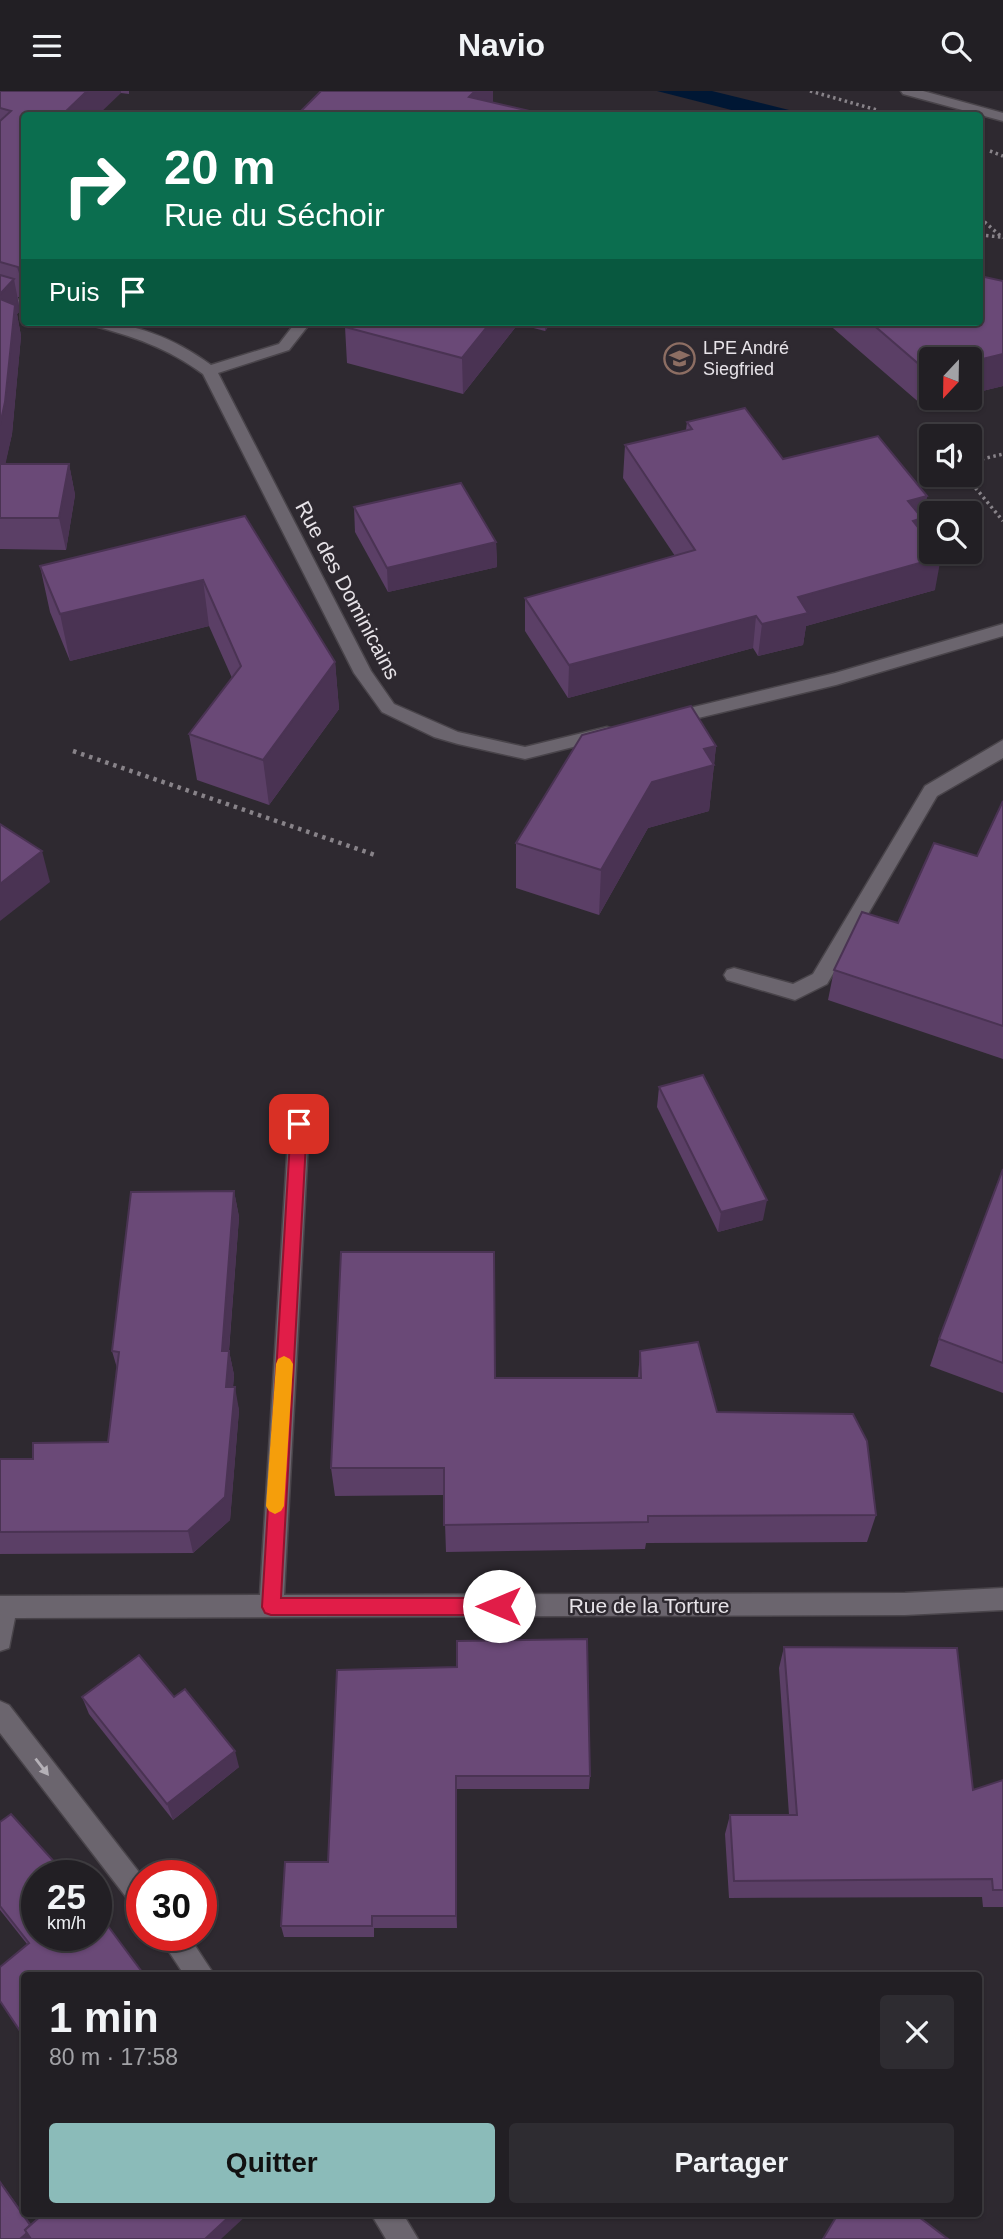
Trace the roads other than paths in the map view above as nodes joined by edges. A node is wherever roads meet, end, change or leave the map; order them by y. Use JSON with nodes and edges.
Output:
{"nodes":[{"id":1,"x":908,"y":91,"type":"edge"},
{"id":2,"x":1003,"y":117,"type":"edge"},
{"id":3,"x":0,"y":299,"type":"edge"},
{"id":4,"x":21,"y":304,"type":"edge"},
{"id":5,"x":113,"y":326,"type":"edge"},
{"id":6,"x":301,"y":326,"type":"edge"},
{"id":7,"x":209,"y":371,"type":"junction"},
{"id":8,"x":1003,"y":630,"type":"edge"},
{"id":9,"x":655,"y":722,"type":"edge"},
{"id":10,"x":629,"y":728,"type":"edge"},
{"id":11,"x":1003,"y":746,"type":"edge"},
{"id":12,"x":734,"y":975,"type":"dead end"},
{"id":13,"x":299,"y":1124,"type":"dead end"},
{"id":14,"x":1003,"y":1599,"type":"edge"},
{"id":15,"x":2,"y":1607,"type":"edge"},
{"id":16,"x":271,"y":1607,"type":"junction"},
{"id":17,"x":0,"y":1640,"type":"edge"},
{"id":18,"x":0,"y":1713,"type":"edge"},
{"id":19,"x":126,"y":1876,"type":"edge"},
{"id":20,"x":183,"y":1951,"type":"edge"},
{"id":21,"x":199,"y":1972,"type":"edge"},
{"id":22,"x":387,"y":2217,"type":"edge"},
{"id":23,"x":404,"y":2239,"type":"edge"}],
"edges":[{"from":1,"to":2,"type":"street"},
{"from":3,"to":4,"type":"street"},
{"from":5,"to":7,"type":"street","name":"Rue des Dominicains"},
{"from":6,"to":7,"type":"street"},
{"from":7,"to":10,"type":"street","name":"Rue des Dominicains"},
{"from":8,"to":9,"type":"street"},
{"from":11,"to":12,"type":"street"},
{"from":13,"to":16,"type":"street"},
{"from":14,"to":16,"type":"street","name":"Rue de la Torture"},
{"from":15,"to":16,"type":"street","name":"Rue de la Torture"},
{"from":15,"to":17,"type":"street"},
{"from":18,"to":19,"type":"street","one_way":true},
{"from":20,"to":21,"type":"street"},
{"from":22,"to":23,"type":"street"}]}
